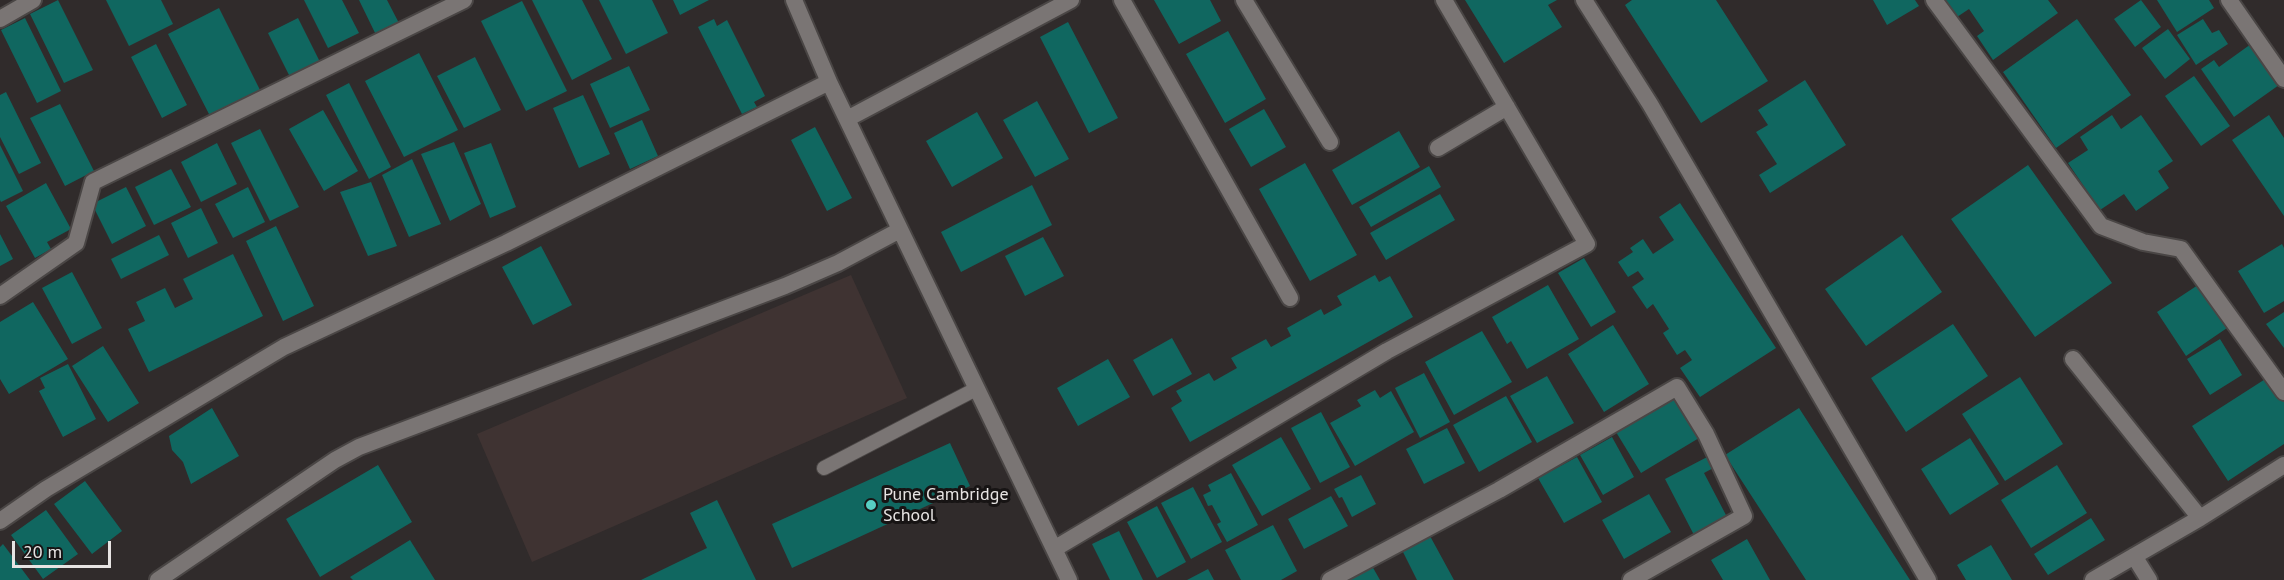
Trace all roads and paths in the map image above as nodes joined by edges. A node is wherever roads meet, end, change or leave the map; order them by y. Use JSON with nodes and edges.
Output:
{"nodes":[{"id":1,"x":33,"y":0,"type":"edge"},
{"id":2,"x":464,"y":0,"type":"edge"},
{"id":3,"x":794,"y":0,"type":"edge"},
{"id":4,"x":1071,"y":0,"type":"edge"},
{"id":5,"x":1122,"y":0,"type":"edge"},
{"id":6,"x":1244,"y":0,"type":"edge"},
{"id":7,"x":1444,"y":0,"type":"edge"},
{"id":8,"x":1584,"y":0,"type":"edge"},
{"id":9,"x":1934,"y":0,"type":"edge"},
{"id":10,"x":2229,"y":0,"type":"edge"},
{"id":11,"x":0,"y":19,"type":"edge"},
{"id":12,"x":2284,"y":79,"type":"edge"},
{"id":13,"x":829,"y":82,"type":"junction"},
{"id":14,"x":1507,"y":108,"type":"junction"},
{"id":15,"x":847,"y":118,"type":"junction"},
{"id":16,"x":1330,"y":142,"type":"dead end"},
{"id":17,"x":1438,"y":148,"type":"dead end"},
{"id":18,"x":900,"y":230,"type":"junction"},
{"id":19,"x":0,"y":296,"type":"edge"},
{"id":20,"x":1290,"y":298,"type":"dead end"},
{"id":21,"x":2073,"y":359,"type":"dead end"},
{"id":22,"x":976,"y":389,"type":"junction"},
{"id":23,"x":2284,"y":392,"type":"edge"},
{"id":24,"x":2284,"y":465,"type":"edge"},
{"id":25,"x":824,"y":468,"type":"dead end"},
{"id":26,"x":2200,"y":518,"type":"junction"},
{"id":27,"x":0,"y":521,"type":"edge"},
{"id":28,"x":1053,"y":549,"type":"junction"},
{"id":29,"x":2134,"y":556,"type":"junction"},
{"id":30,"x":158,"y":580,"type":"edge"},
{"id":31,"x":1069,"y":580,"type":"edge"},
{"id":32,"x":1330,"y":580,"type":"edge"},
{"id":33,"x":1631,"y":580,"type":"edge"},
{"id":34,"x":1928,"y":580,"type":"edge"},
{"id":35,"x":2093,"y":580,"type":"edge"},
{"id":36,"x":2149,"y":580,"type":"edge"}],
"edges":[{"from":1,"to":11,"type":"street"},
{"from":2,"to":19,"type":"street"},
{"from":3,"to":13,"type":"street"},
{"from":4,"to":15,"type":"street"},
{"from":5,"to":20,"type":"street"},
{"from":6,"to":16,"type":"street"},
{"from":7,"to":14,"type":"street"},
{"from":8,"to":34,"type":"street"},
{"from":9,"to":23,"type":"street"},
{"from":10,"to":12,"type":"street"},
{"from":13,"to":15,"type":"street"},
{"from":13,"to":27,"type":"street"},
{"from":14,"to":17,"type":"street"},
{"from":14,"to":28,"type":"street"},
{"from":15,"to":18,"type":"street"},
{"from":18,"to":22,"type":"street"},
{"from":18,"to":30,"type":"street"},
{"from":21,"to":26,"type":"street"},
{"from":22,"to":25,"type":"lane"},
{"from":22,"to":28,"type":"street"},
{"from":24,"to":26,"type":"street"},
{"from":26,"to":29,"type":"street"},
{"from":28,"to":31,"type":"street"},
{"from":29,"to":35,"type":"street"},
{"from":29,"to":36,"type":"street"},
{"from":32,"to":33,"type":"street"}]}
